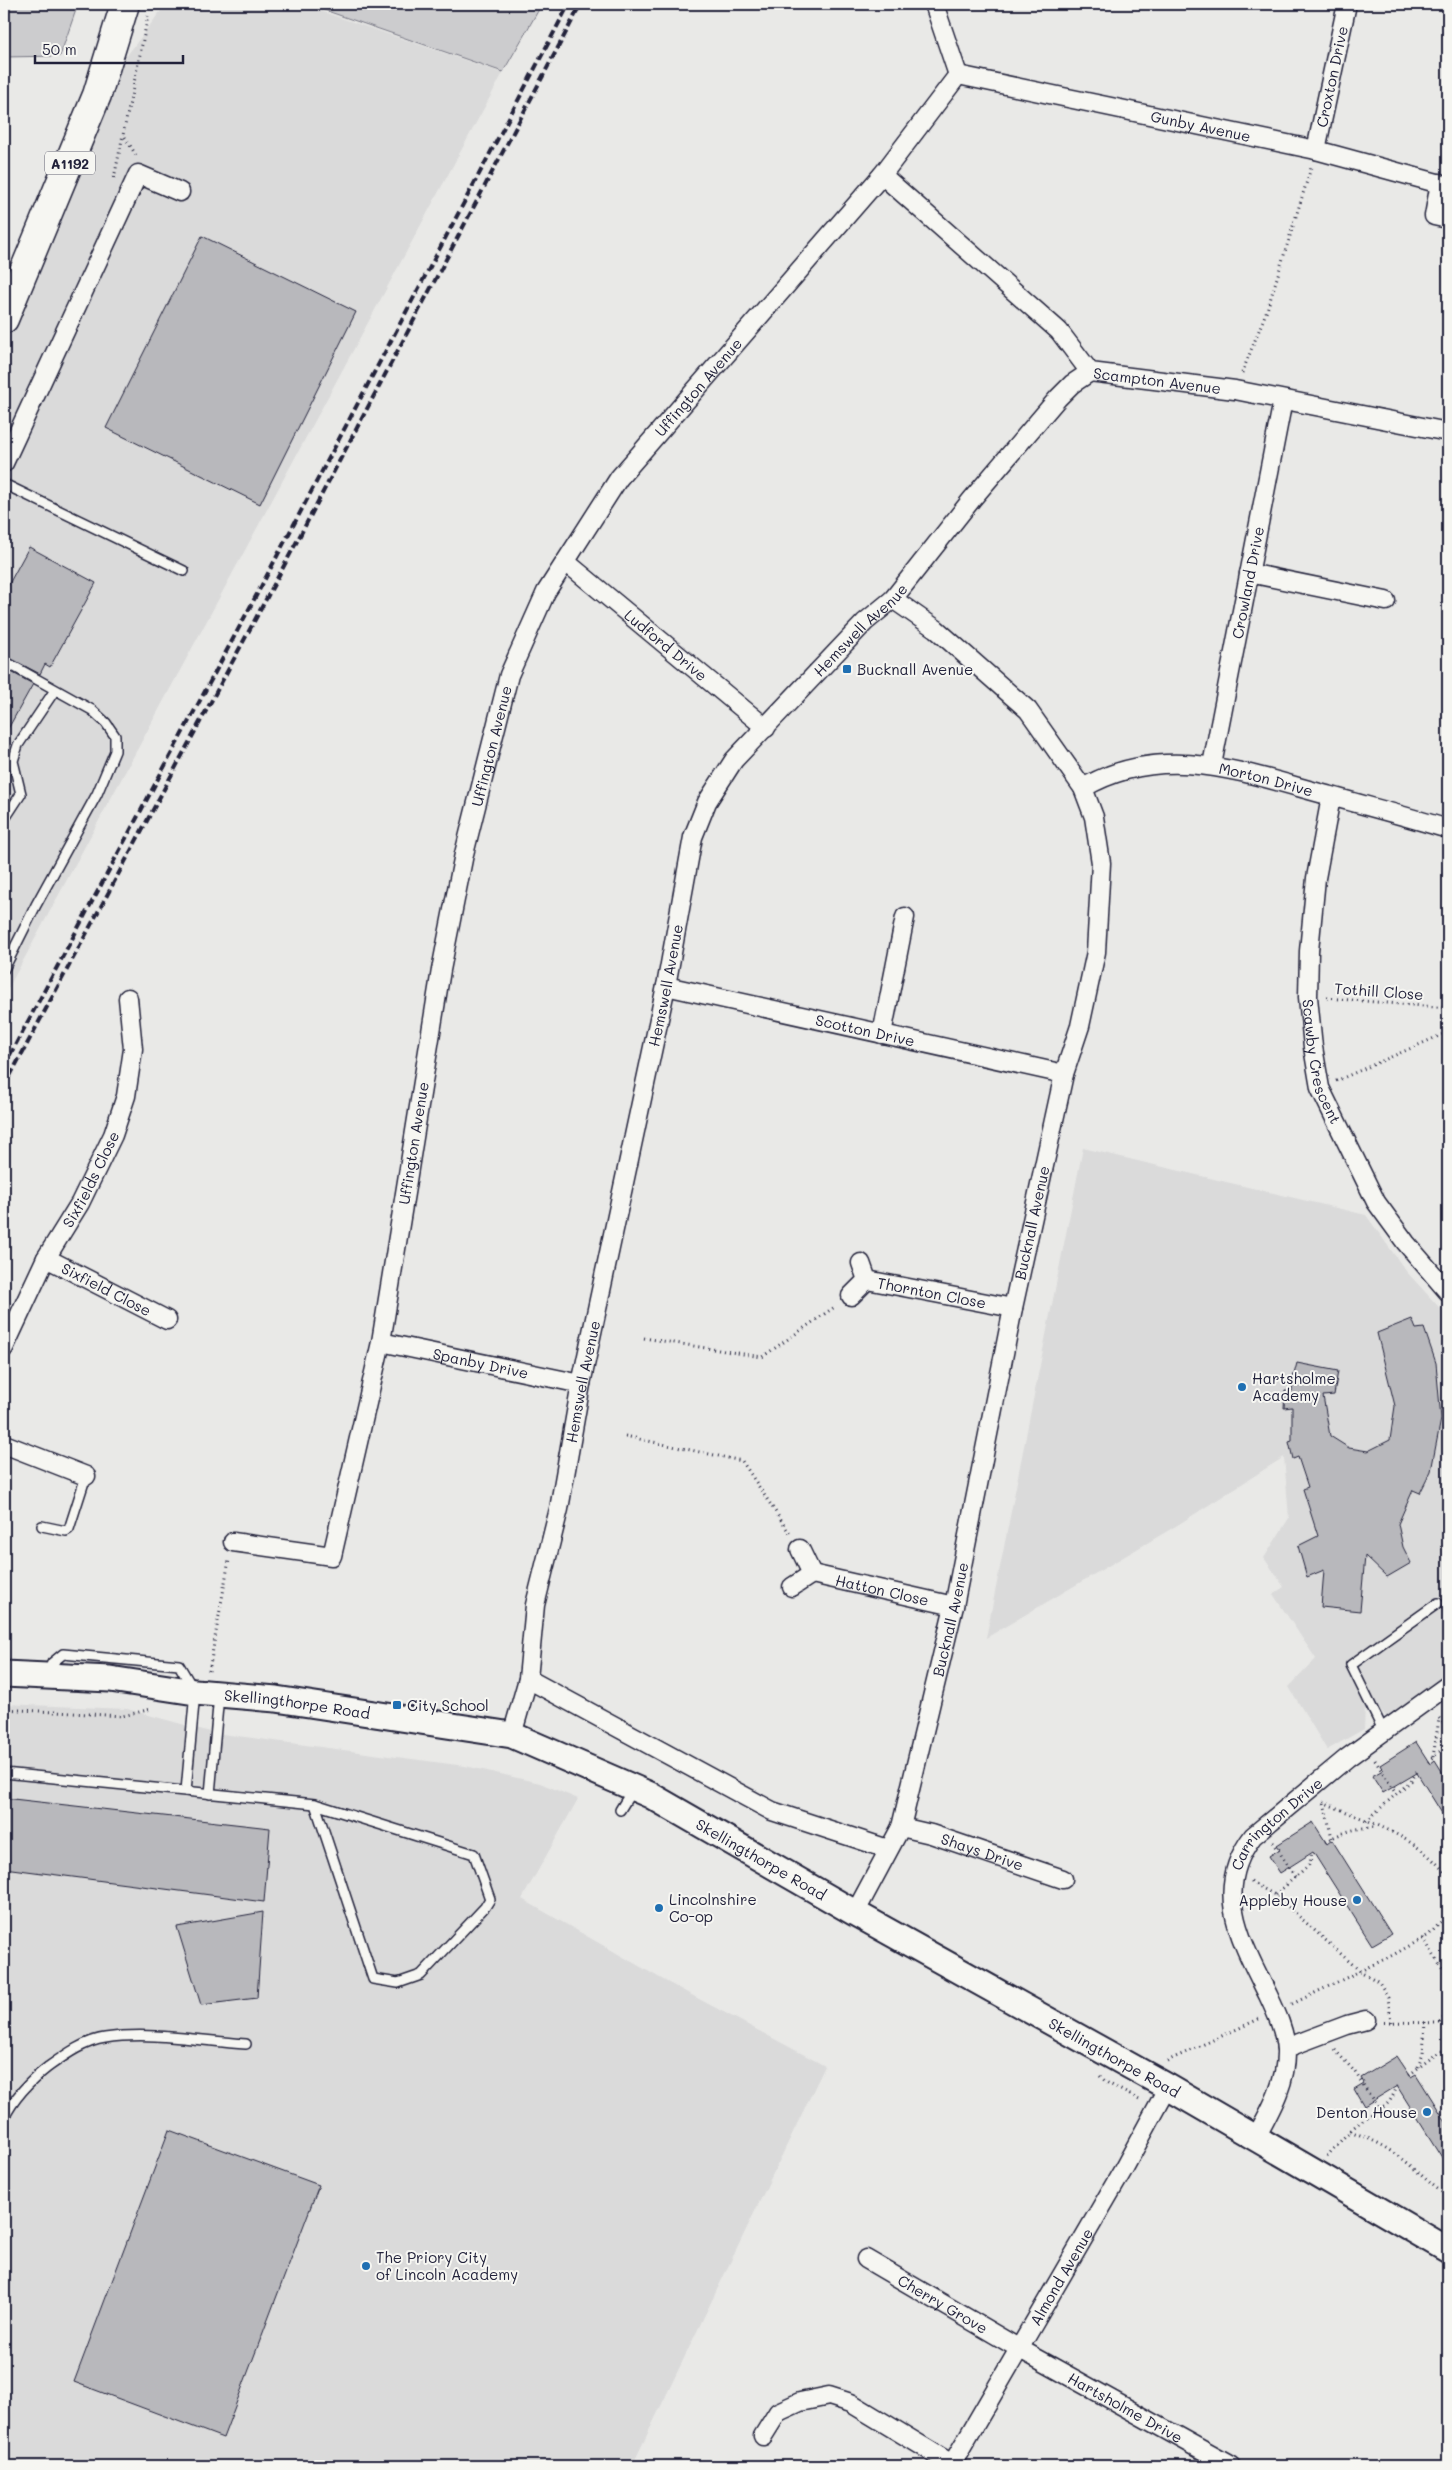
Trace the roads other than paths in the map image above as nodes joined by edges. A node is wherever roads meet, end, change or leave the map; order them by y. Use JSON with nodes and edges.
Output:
{"nodes":[{"id":1,"x":934,"y":4,"type":"edge"},
{"id":2,"x":1347,"y":4,"type":"edge"},
{"id":3,"x":137,"y":8,"type":"edge"},
{"id":4,"x":958,"y":74,"type":"junction"},
{"id":5,"x":1316,"y":150,"type":"junction"},
{"id":6,"x":882,"y":175,"type":"junction"},
{"id":7,"x":1444,"y":184,"type":"edge"},
{"id":8,"x":180,"y":192,"type":"dead end"},
{"id":9,"x":1448,"y":219,"type":"edge"},
{"id":10,"x":4,"y":319,"type":"edge"},
{"id":11,"x":1090,"y":372,"type":"junction"},
{"id":12,"x":1283,"y":400,"type":"junction"},
{"id":13,"x":1448,"y":432,"type":"edge"},
{"id":14,"x":4,"y":463,"type":"edge"},
{"id":15,"x":4,"y":484,"type":"edge"},
{"id":16,"x":566,"y":562,"type":"junction"},
{"id":17,"x":184,"y":571,"type":"dead end"},
{"id":18,"x":1249,"y":573,"type":"junction"},
{"id":19,"x":892,"y":600,"type":"junction"},
{"id":20,"x":1386,"y":601,"type":"dead end"},
{"id":21,"x":4,"y":661,"type":"edge"},
{"id":22,"x":55,"y":690,"type":"junction"},
{"id":23,"x":766,"y":728,"type":"junction"},
{"id":24,"x":1212,"y":765,"type":"junction"},
{"id":25,"x":1083,"y":788,"type":"junction"},
{"id":26,"x":1331,"y":797,"type":"junction"},
{"id":27,"x":4,"y":820,"type":"edge"},
{"id":28,"x":1448,"y":830,"type":"edge"},
{"id":29,"x":905,"y":917,"type":"dead end"},
{"id":30,"x":4,"y":969,"type":"edge"},
{"id":31,"x":666,"y":986,"type":"junction"},
{"id":32,"x":128,"y":998,"type":"dead end"},
{"id":33,"x":882,"y":1034,"type":"junction"},
{"id":34,"x":1064,"y":1074,"type":"junction"},
{"id":35,"x":46,"y":1258,"type":"junction"},
{"id":36,"x":861,"y":1263,"type":"dead end"},
{"id":37,"x":867,"y":1280,"type":"junction"},
{"id":38,"x":1448,"y":1292,"type":"edge"},
{"id":39,"x":851,"y":1296,"type":"road end"},
{"id":40,"x":1013,"y":1308,"type":"junction"},
{"id":41,"x":167,"y":1320,"type":"dead end"},
{"id":42,"x":381,"y":1342,"type":"junction"},
{"id":43,"x":4,"y":1348,"type":"edge"},
{"id":44,"x":581,"y":1384,"type":"junction"},
{"id":45,"x":4,"y":1444,"type":"edge"},
{"id":46,"x":86,"y":1476,"type":"joint"},
{"id":47,"x":42,"y":1526,"type":"dead end"},
{"id":48,"x":233,"y":1542,"type":"road end"},
{"id":49,"x":800,"y":1549,"type":"road end"},
{"id":50,"x":812,"y":1574,"type":"junction"},
{"id":51,"x":792,"y":1587,"type":"dead end"},
{"id":52,"x":1438,"y":1603,"type":"dead end"},
{"id":53,"x":954,"y":1606,"type":"junction"},
{"id":54,"x":4,"y":1674,"type":"edge"},
{"id":55,"x":528,"y":1679,"type":"junction"},
{"id":56,"x":1448,"y":1685,"type":"edge"},
{"id":57,"x":207,"y":1689,"type":"junction"},
{"id":58,"x":1384,"y":1732,"type":"junction"},
{"id":59,"x":512,"y":1735,"type":"junction"},
{"id":60,"x":4,"y":1773,"type":"edge"},
{"id":61,"x":633,"y":1788,"type":"junction"},
{"id":62,"x":186,"y":1791,"type":"junction"},
{"id":63,"x":210,"y":1794,"type":"junction"},
{"id":64,"x":315,"y":1804,"type":"junction"},
{"id":65,"x":620,"y":1810,"type":"dead end"},
{"id":66,"x":901,"y":1827,"type":"junction"},
{"id":67,"x":888,"y":1849,"type":"junction"},
{"id":68,"x":1063,"y":1879,"type":"dead end"},
{"id":69,"x":855,"y":1913,"type":"junction"},
{"id":70,"x":1366,"y":2020,"type":"road end"},
{"id":71,"x":246,"y":2044,"type":"dead end"},
{"id":72,"x":1286,"y":2048,"type":"junction"},
{"id":73,"x":1168,"y":2087,"type":"junction"},
{"id":74,"x":4,"y":2118,"type":"edge"},
{"id":75,"x":1255,"y":2139,"type":"junction"},
{"id":76,"x":1448,"y":2250,"type":"edge"},
{"id":77,"x":866,"y":2259,"type":"dead end"},
{"id":78,"x":1020,"y":2349,"type":"junction"},
{"id":79,"x":764,"y":2436,"type":"dead end"},
{"id":80,"x":952,"y":2465,"type":"edge"},
{"id":81,"x":1231,"y":2466,"type":"edge"}],
"edges":[{"from":1,"to":4,"type":"street"},
{"from":2,"to":5,"type":"street","name":"Croxton Drive"},
{"from":3,"to":10,"type":"main road","number":"A1192"},
{"from":4,"to":5,"type":"street","name":"Gunby Avenue"},
{"from":4,"to":6,"type":"street","name":"Uffington Avenue"},
{"from":5,"to":7,"type":"street","name":"Gunby Avenue"},
{"from":6,"to":11,"type":"street","name":"Scampton Avenue"},
{"from":6,"to":16,"type":"street","name":"Uffington Avenue"},
{"from":7,"to":9,"type":"street","name":"Gunby Avenue"},
{"from":8,"to":14,"type":"street"},
{"from":11,"to":12,"type":"street","name":"Scampton Avenue"},
{"from":11,"to":19,"type":"street","name":"Hemswell Avenue"},
{"from":12,"to":13,"type":"street","name":"Scampton Avenue"},
{"from":12,"to":18,"type":"street","name":"Crowland Drive"},
{"from":15,"to":17,"type":"lane"},
{"from":16,"to":23,"type":"street","name":"Ludford Drive"},
{"from":16,"to":42,"type":"street","name":"Uffington Avenue"},
{"from":18,"to":20,"type":"street"},
{"from":18,"to":24,"type":"street","name":"Crowland Drive"},
{"from":19,"to":23,"type":"street","name":"Hemswell Avenue"},
{"from":19,"to":25,"type":"street","name":"Bucknall Avenue"},
{"from":21,"to":22,"type":"lane"},
{"from":22,"to":27,"type":"lane"},
{"from":22,"to":30,"type":"lane"},
{"from":23,"to":31,"type":"street","name":"Hemswell Avenue"},
{"from":24,"to":25,"type":"street","name":"Morton Drive"},
{"from":24,"to":26,"type":"street","name":"Morton Drive"},
{"from":25,"to":34,"type":"street","name":"Bucknall Avenue"},
{"from":26,"to":28,"type":"street","name":"Morton Drive"},
{"from":26,"to":38,"type":"street","name":"Scawby Crescent"},
{"from":29,"to":33,"type":"street"},
{"from":31,"to":33,"type":"street","name":"Scotton Drive"},
{"from":31,"to":44,"type":"street","name":"Hemswell Avenue"},
{"from":32,"to":35,"type":"street","name":"Sixfields Close"},
{"from":33,"to":34,"type":"street","name":"Scotton Drive"},
{"from":34,"to":40,"type":"street","name":"Bucknall Avenue"},
{"from":35,"to":41,"type":"street","name":"Sixfield Close"},
{"from":35,"to":43,"type":"street","name":"Sixfields Close"},
{"from":36,"to":37,"type":"street","name":"Thornton Close"},
{"from":37,"to":39,"type":"street"},
{"from":37,"to":40,"type":"street","name":"Thornton Close"},
{"from":40,"to":53,"type":"street","name":"Bucknall Avenue"},
{"from":42,"to":44,"type":"street","name":"Spanby Drive"},
{"from":42,"to":48,"type":"street","name":"Uffington Avenue"},
{"from":44,"to":55,"type":"street","name":"Hemswell Avenue"},
{"from":45,"to":46,"type":"street"},
{"from":46,"to":47,"type":"lane"},
{"from":49,"to":50,"type":"street"},
{"from":50,"to":51,"type":"street"},
{"from":50,"to":53,"type":"street","name":"Hatton Close"},
{"from":52,"to":58,"type":"lane"},
{"from":53,"to":66,"type":"street","name":"Bucknall Avenue"},
{"from":54,"to":57,"type":"main road","name":"Skellingthorpe Road"},
{"from":55,"to":59,"type":"street","name":"Hemswell Avenue"},
{"from":55,"to":67,"type":"street"},
{"from":56,"to":58,"type":"street","name":"Carrington Drive"},
{"from":57,"to":59,"type":"main road","name":"Skellingthorpe Road"},
{"from":57,"to":62,"type":"lane"},
{"from":57,"to":63,"type":"lane"},
{"from":58,"to":72,"type":"street","name":"Carrington Drive"},
{"from":59,"to":61,"type":"main road","name":"Skellingthorpe Road"},
{"from":60,"to":62,"type":"lane"},
{"from":61,"to":65,"type":"lane"},
{"from":61,"to":69,"type":"main road","name":"Skellingthorpe Road"},
{"from":62,"to":63,"type":"lane"},
{"from":63,"to":64,"type":"lane"},
{"from":64,"to":64,"type":"lane"},
{"from":66,"to":67,"type":"street","name":"Bucknall Avenue"},
{"from":66,"to":68,"type":"street","name":"Shays Drive"},
{"from":67,"to":69,"type":"street","name":"Bucknall Avenue"},
{"from":69,"to":73,"type":"main road","name":"Skellingthorpe Road"},
{"from":70,"to":72,"type":"street"},
{"from":71,"to":74,"type":"lane"},
{"from":72,"to":75,"type":"street","name":"Carrington Drive"},
{"from":73,"to":75,"type":"main road","name":"Skellingthorpe Road"},
{"from":73,"to":78,"type":"street","name":"Almond Avenue"},
{"from":75,"to":76,"type":"main road","name":"Skellingthorpe Road"},
{"from":77,"to":78,"type":"street","name":"Cherry Grove"},
{"from":78,"to":80,"type":"street","name":"Almond Avenue"},
{"from":78,"to":81,"type":"street","name":"Hartsholme Drive"},
{"from":79,"to":80,"type":"street"}]}
